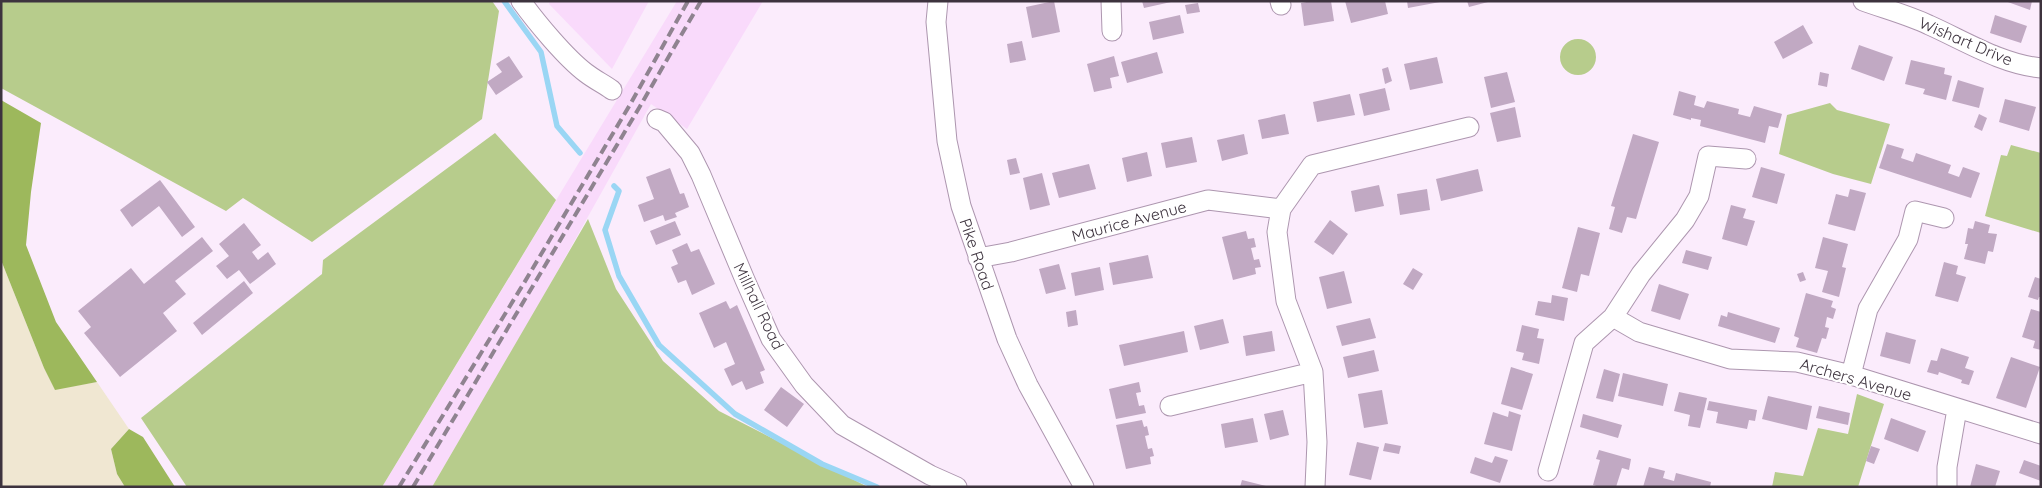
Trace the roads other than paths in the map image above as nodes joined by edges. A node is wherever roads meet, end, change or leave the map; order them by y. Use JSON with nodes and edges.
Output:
{"nodes":[{"id":1,"x":521,"y":1,"type":"edge"},
{"id":2,"x":938,"y":1,"type":"edge"},
{"id":3,"x":1111,"y":1,"type":"edge"},
{"id":4,"x":1863,"y":1,"type":"edge"},
{"id":5,"x":1112,"y":31,"type":"dead end"},
{"id":6,"x":2041,"y":68,"type":"edge"},
{"id":7,"x":612,"y":90,"type":"dead end"},
{"id":8,"x":657,"y":119,"type":"dead end"},
{"id":9,"x":1469,"y":127,"type":"dead end"},
{"id":10,"x":1746,"y":159,"type":"dead end"},
{"id":11,"x":1281,"y":209,"type":"junction"},
{"id":12,"x":1944,"y":218,"type":"dead end"},
{"id":13,"x":978,"y":258,"type":"junction"},
{"id":14,"x":1613,"y":317,"type":"junction"},
{"id":15,"x":1313,"y":372,"type":"junction"},
{"id":16,"x":1851,"y":375,"type":"junction"},
{"id":17,"x":1170,"y":406,"type":"dead end"},
{"id":18,"x":1957,"y":409,"type":"junction"},
{"id":19,"x":2041,"y":434,"type":"edge"},
{"id":20,"x":1548,"y":471,"type":"dead end"},
{"id":21,"x":957,"y":487,"type":"edge"},
{"id":22,"x":1084,"y":487,"type":"edge"},
{"id":23,"x":1315,"y":487,"type":"edge"},
{"id":24,"x":1947,"y":487,"type":"edge"}],
"edges":[{"from":1,"to":7,"type":"street"},
{"from":2,"to":13,"type":"street","name":"Pike Road"},
{"from":3,"to":5,"type":"street"},
{"from":4,"to":6,"type":"street","name":"Wishart Drive"},
{"from":8,"to":21,"type":"street","name":"Millhall Road"},
{"from":9,"to":11,"type":"street"},
{"from":10,"to":14,"type":"street"},
{"from":11,"to":13,"type":"street","name":"Maurice Avenue"},
{"from":11,"to":15,"type":"street"},
{"from":12,"to":16,"type":"street"},
{"from":13,"to":22,"type":"street","name":"Pike Road"},
{"from":14,"to":16,"type":"street","name":"Archers Avenue"},
{"from":14,"to":20,"type":"street"},
{"from":15,"to":17,"type":"street"},
{"from":15,"to":23,"type":"street"},
{"from":16,"to":18,"type":"street","name":"Archers Avenue"},
{"from":18,"to":19,"type":"street","name":"Archers Avenue"},
{"from":18,"to":24,"type":"street"}]}
